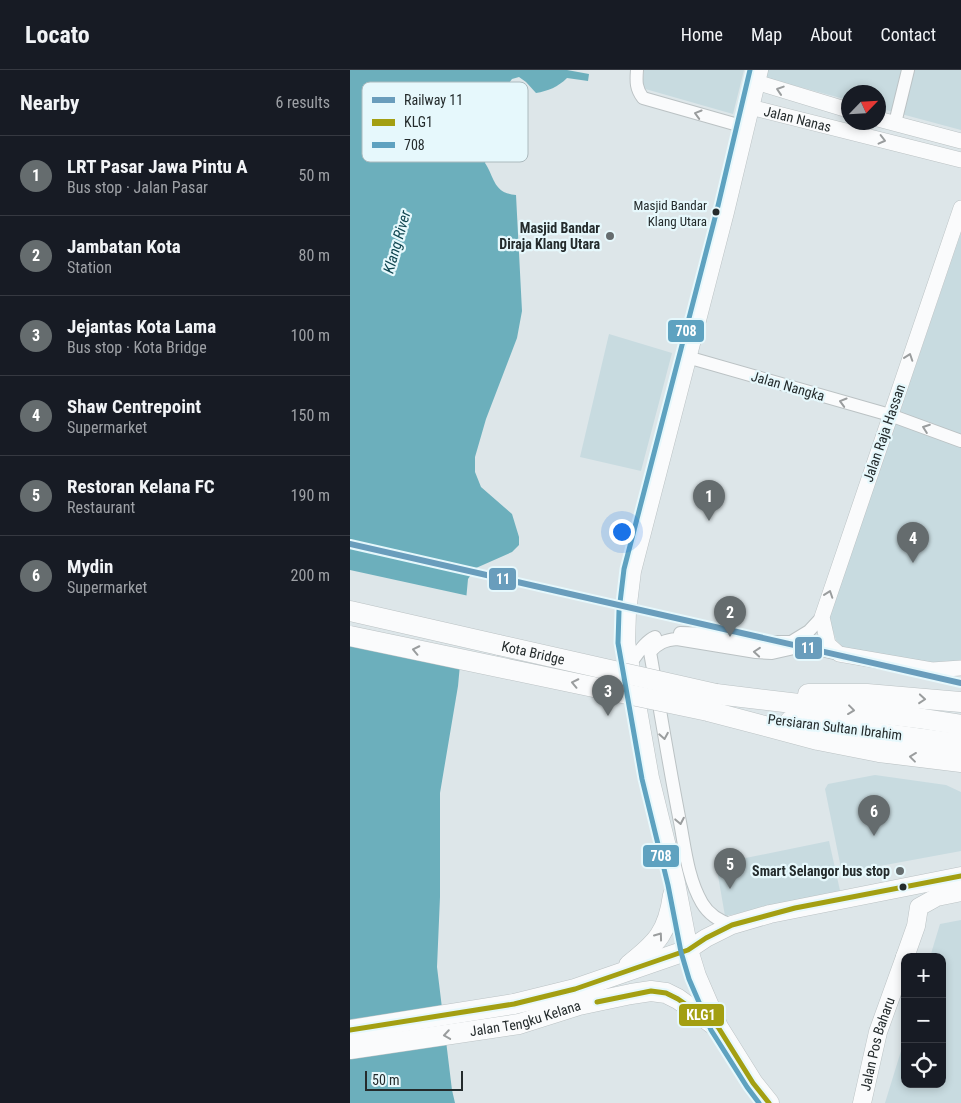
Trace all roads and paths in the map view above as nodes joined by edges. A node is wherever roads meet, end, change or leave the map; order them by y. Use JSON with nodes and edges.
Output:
{"nodes":[{"id":1,"x":637,"y":70,"type":"edge"},
{"id":2,"x":908,"y":70,"type":"edge"},
{"id":3,"x":757,"y":76,"type":"edge"},
{"id":4,"x":750,"y":107,"type":"junction"},
{"id":5,"x":841,"y":107,"type":"edge"},
{"id":6,"x":886,"y":121,"type":"edge"},
{"id":7,"x":895,"y":124,"type":"junction"},
{"id":8,"x":745,"y":127,"type":"junction"},
{"id":9,"x":961,"y":141,"type":"edge"},
{"id":10,"x":961,"y":160,"type":"edge"},
{"id":11,"x":961,"y":208,"type":"edge"},
{"id":12,"x":687,"y":357,"type":"junction"},
{"id":13,"x":890,"y":415,"type":"junction"},
{"id":14,"x":961,"y":441,"type":"edge"},
{"id":15,"x":350,"y":611,"type":"edge"},
{"id":16,"x":822,"y":617,"type":"junction"},
{"id":17,"x":350,"y":636,"type":"edge"},
{"id":18,"x":839,"y":654,"type":"junction"},
{"id":19,"x":630,"y":664,"type":"junction"},
{"id":20,"x":961,"y":668,"type":"edge"},
{"id":21,"x":712,"y":702,"type":"junction"},
{"id":22,"x":961,"y":702,"type":"edge"},
{"id":23,"x":961,"y":725,"type":"edge"},
{"id":24,"x":961,"y":744,"type":"edge"},
{"id":25,"x":961,"y":762,"type":"edge"},
{"id":26,"x":961,"y":876,"type":"edge"},
{"id":27,"x":675,"y":883,"type":"junction"},
{"id":28,"x":900,"y":887,"type":"junction"},
{"id":29,"x":961,"y":892,"type":"edge"},
{"id":30,"x":919,"y":907,"type":"junction"},
{"id":31,"x":732,"y":925,"type":"junction"},
{"id":32,"x":688,"y":950,"type":"junction"},
{"id":33,"x":906,"y":953,"type":"edge"},
{"id":34,"x":901,"y":968,"type":"edge"},
{"id":35,"x":608,"y":977,"type":"junction"},
{"id":36,"x":577,"y":997,"type":"junction"},
{"id":37,"x":718,"y":1027,"type":"junction"},
{"id":38,"x":350,"y":1030,"type":"edge"},
{"id":39,"x":350,"y":1049,"type":"edge"},
{"id":40,"x":769,"y":1103,"type":"edge"},
{"id":41,"x":862,"y":1103,"type":"edge"}],
"edges":[{"from":8,"to":1,"type":"street","one_way":true},
{"from":2,"to":7,"type":"street"},
{"from":3,"to":4,"type":"highway"},
{"from":5,"to":3,"type":"street","name":"Jalan Nanas","one_way":true},
{"from":4,"to":8,"type":"highway"},
{"from":4,"to":10,"type":"street","name":"Jalan Nanas","one_way":true},
{"from":6,"to":7,"type":"street"},
{"from":7,"to":9,"type":"street"},
{"from":8,"to":12,"type":"highway"},
{"from":13,"to":11,"type":"street","name":"Jalan Raja Hassan","one_way":true},
{"from":13,"to":12,"type":"street","name":"Jalan Nangka","one_way":true},
{"from":12,"to":19,"type":"highway"},
{"from":14,"to":13,"type":"street","name":"Jalan Nangka","one_way":true},
{"from":16,"to":13,"type":"street","name":"Jalan Raja Hassan","one_way":true},
{"from":15,"to":21,"type":"highway","name":"Kota Bridge","bridge":true},
{"from":16,"to":18,"type":"street"},
{"from":16,"to":19,"type":"street"},
{"from":21,"to":17,"type":"highway","name":"Kota Bridge","one_way":true,"bridge":true},
{"from":18,"to":20,"type":"street"},
{"from":18,"to":31,"type":"street","one_way":true},
{"from":19,"to":27,"type":"highway"},
{"from":21,"to":22,"type":"highway","one_way":true},
{"from":21,"to":23,"type":"highway","name":"Persiaran Sultan Ibrahim","one_way":true},
{"from":21,"to":24,"type":"highway","name":"Persiaran Sultan Ibrahim"},
{"from":25,"to":21,"type":"highway","one_way":true},
{"from":26,"to":28,"type":"main road"},
{"from":27,"to":32,"type":"highway"},
{"from":35,"to":27,"type":"highway","one_way":true},
{"from":28,"to":30,"type":"main road"},
{"from":28,"to":31,"type":"main road"},
{"from":29,"to":30,"type":"main road"},
{"from":30,"to":33,"type":"main road","name":"Jalan Pos Baharu"},
{"from":31,"to":32,"type":"main road"},
{"from":32,"to":35,"type":"highway","name":"Jalan Tengku Kelana"},
{"from":32,"to":37,"type":"highway"},
{"from":34,"to":41,"type":"main road","name":"Jalan Pos Baharu"},
{"from":35,"to":36,"type":"highway","name":"Jalan Tengku Kelana"},
{"from":36,"to":37,"type":"highway","name":"Jalan Tengku Kelana"},
{"from":36,"to":38,"type":"highway","name":"Jalan Tengku Kelana"},
{"from":36,"to":39,"type":"highway","name":"Jalan Tengku Kelana","one_way":true},
{"from":37,"to":40,"type":"highway"}]}
